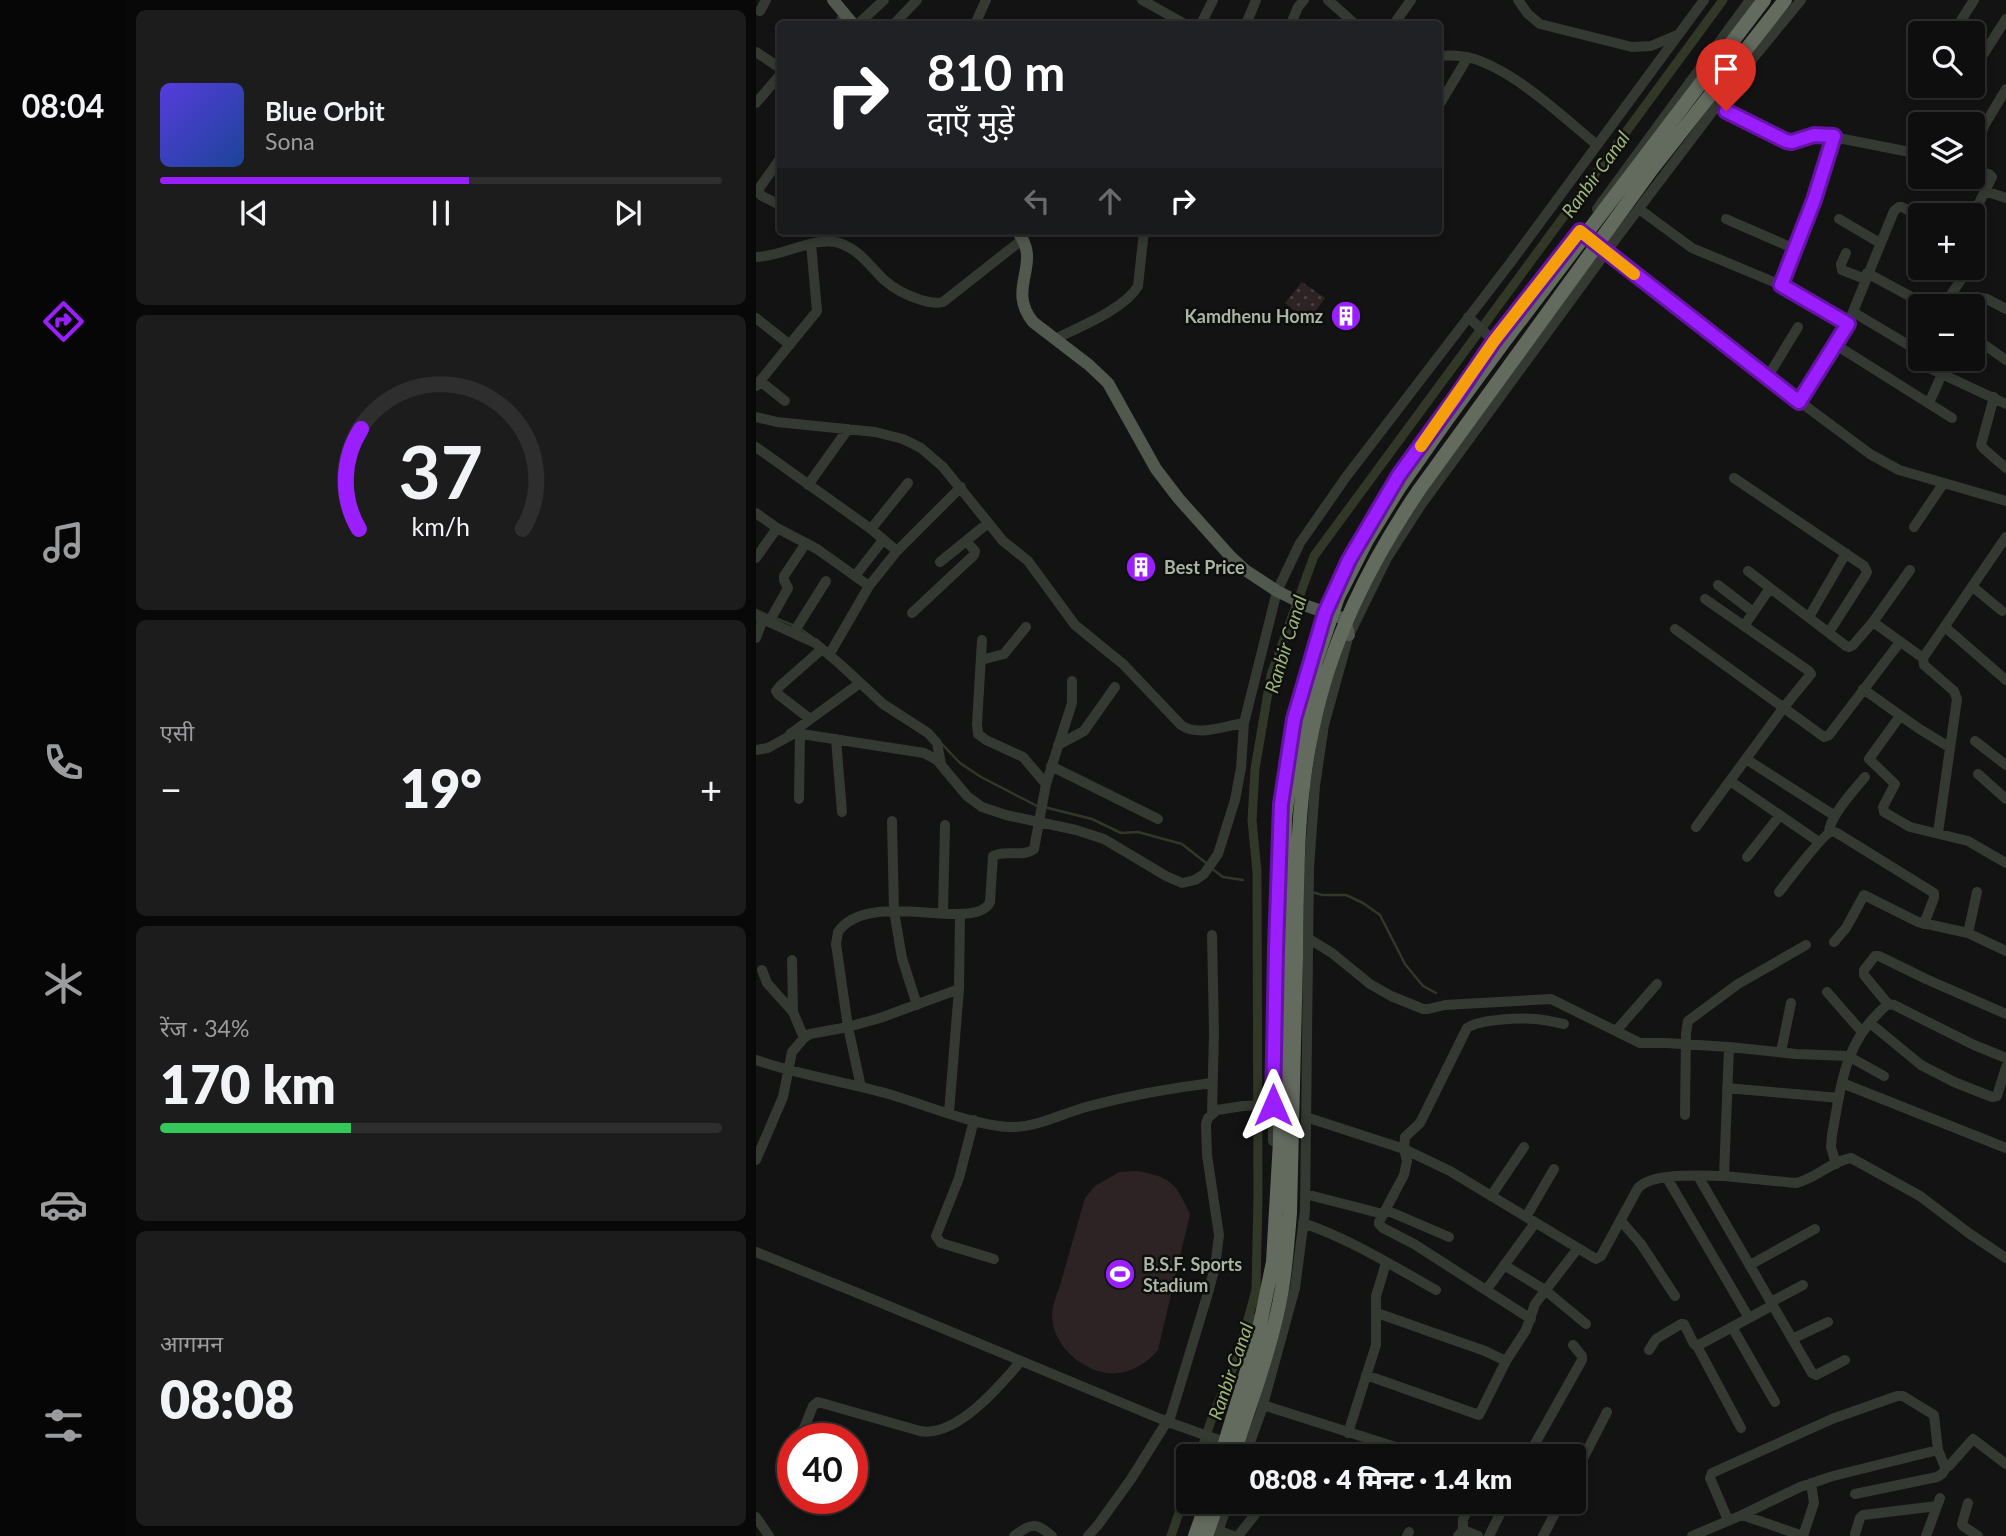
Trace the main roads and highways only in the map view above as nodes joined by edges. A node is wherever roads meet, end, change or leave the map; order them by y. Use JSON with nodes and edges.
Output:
{"nodes":[{"id":1,"x":833,"y":0,"type":"edge"},
{"id":2,"x":1764,"y":0,"type":"edge"},
{"id":3,"x":1785,"y":0,"type":"edge"},
{"id":4,"x":847,"y":21,"type":"edge"},
{"id":5,"x":1020,"y":235,"type":"edge"},
{"id":6,"x":1349,"y":635,"type":"road end"},
{"id":7,"x":1225,"y":1444,"type":"edge"},
{"id":8,"x":1237,"y":1444,"type":"edge"},
{"id":9,"x":1202,"y":1514,"type":"edge"},
{"id":10,"x":1216,"y":1514,"type":"edge"},
{"id":11,"x":1213,"y":1534,"type":"edge"},
{"id":12,"x":1192,"y":1536,"type":"edge"}],
"edges":[{"from":1,"to":4,"type":"main road"},
{"from":2,"to":7,"type":"highway","bridge":true},
{"from":3,"to":8,"type":"highway","bridge":true},
{"from":5,"to":6,"type":"main road"},
{"from":9,"to":12,"type":"highway","bridge":true},
{"from":10,"to":11,"type":"highway","bridge":true}]}
